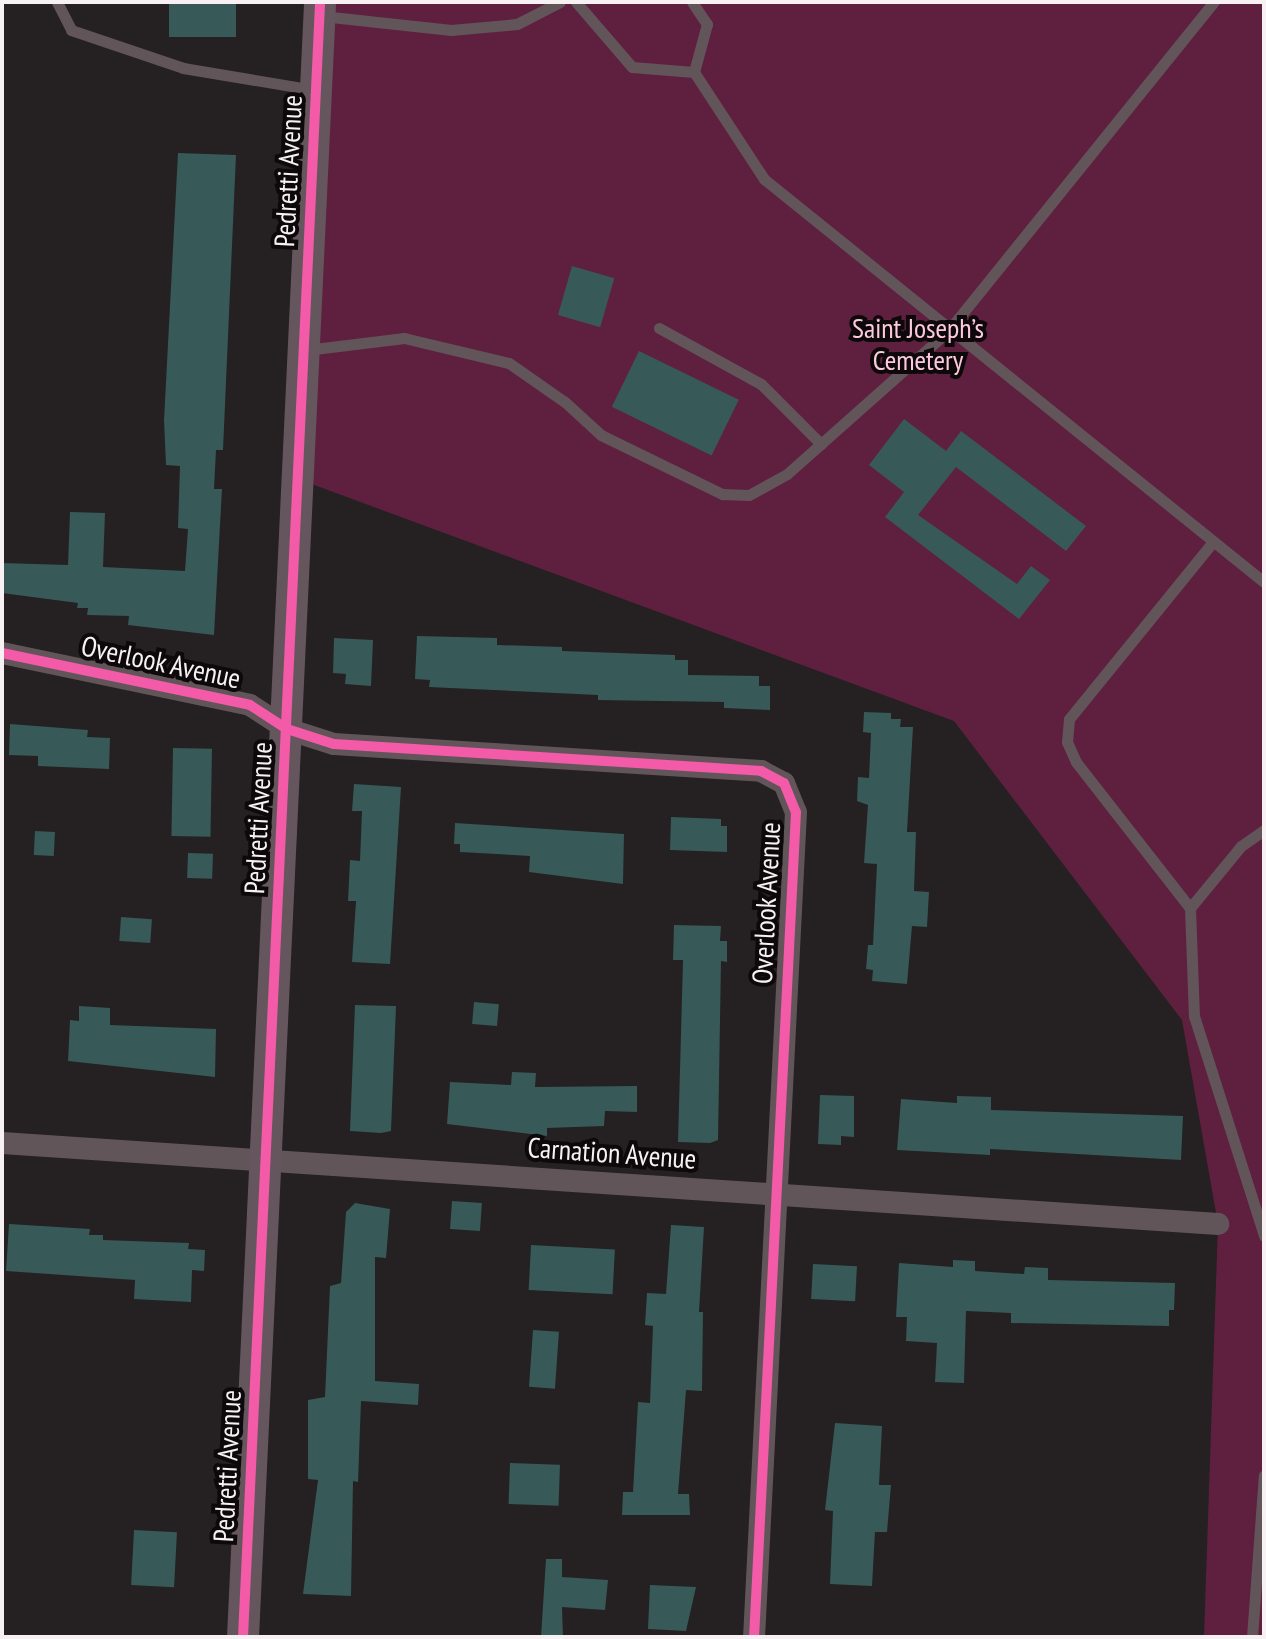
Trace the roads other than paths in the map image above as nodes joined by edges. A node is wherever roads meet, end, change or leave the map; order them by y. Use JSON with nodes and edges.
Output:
{"nodes":[{"id":1,"x":57,"y":2,"type":"edge"},
{"id":2,"x":560,"y":2,"type":"edge"},
{"id":3,"x":576,"y":2,"type":"edge"},
{"id":4,"x":692,"y":2,"type":"edge"},
{"id":5,"x":1214,"y":2,"type":"edge"},
{"id":6,"x":320,"y":9,"type":"edge"},
{"id":7,"x":694,"y":72,"type":"junction"},
{"id":8,"x":316,"y":90,"type":"junction"},
{"id":9,"x":659,"y":328,"type":"dead end"},
{"id":10,"x":949,"y":330,"type":"junction"},
{"id":11,"x":304,"y":350,"type":"junction"},
{"id":12,"x":821,"y":444,"type":"junction"},
{"id":13,"x":1213,"y":542,"type":"junction"},
{"id":14,"x":1264,"y":582,"type":"edge"},
{"id":15,"x":2,"y":653,"type":"edge"},
{"id":16,"x":287,"y":729,"type":"junction"},
{"id":17,"x":1264,"y":830,"type":"edge"},
{"id":18,"x":1190,"y":908,"type":"junction"},
{"id":19,"x":2,"y":1143,"type":"edge"},
{"id":20,"x":267,"y":1162,"type":"junction"},
{"id":21,"x":776,"y":1194,"type":"junction"},
{"id":22,"x":1218,"y":1224,"type":"dead end"},
{"id":23,"x":1264,"y":1236,"type":"edge"},
{"id":24,"x":1264,"y":1475,"type":"edge"},
{"id":25,"x":244,"y":1637,"type":"edge"},
{"id":26,"x":754,"y":1637,"type":"edge"},
{"id":27,"x":1252,"y":1637,"type":"edge"}],
"edges":[{"from":1,"to":8,"type":"lane"},
{"from":2,"to":6,"type":"lane"},
{"from":3,"to":7,"type":"lane"},
{"from":4,"to":7,"type":"lane"},
{"from":5,"to":10,"type":"lane"},
{"from":6,"to":8,"type":"street","name":"Pedretti Avenue"},
{"from":7,"to":10,"type":"lane"},
{"from":8,"to":11,"type":"street","name":"Pedretti Avenue"},
{"from":9,"to":12,"type":"lane"},
{"from":10,"to":12,"type":"lane"},
{"from":10,"to":13,"type":"lane"},
{"from":11,"to":12,"type":"lane"},
{"from":11,"to":16,"type":"street","name":"Pedretti Avenue"},
{"from":13,"to":14,"type":"lane"},
{"from":13,"to":18,"type":"lane"},
{"from":15,"to":16,"type":"street","name":"Overlook Avenue"},
{"from":16,"to":20,"type":"street","name":"Pedretti Avenue"},
{"from":16,"to":21,"type":"street","name":"Overlook Avenue"},
{"from":17,"to":18,"type":"lane"},
{"from":18,"to":23,"type":"lane"},
{"from":19,"to":20,"type":"street","name":"Carnation Avenue"},
{"from":20,"to":21,"type":"street","name":"Carnation Avenue"},
{"from":20,"to":25,"type":"street","name":"Pedretti Avenue"},
{"from":21,"to":22,"type":"street","name":"Carnation Avenue"},
{"from":21,"to":26,"type":"street","name":"Overlook Avenue"},
{"from":24,"to":27,"type":"lane"}]}
